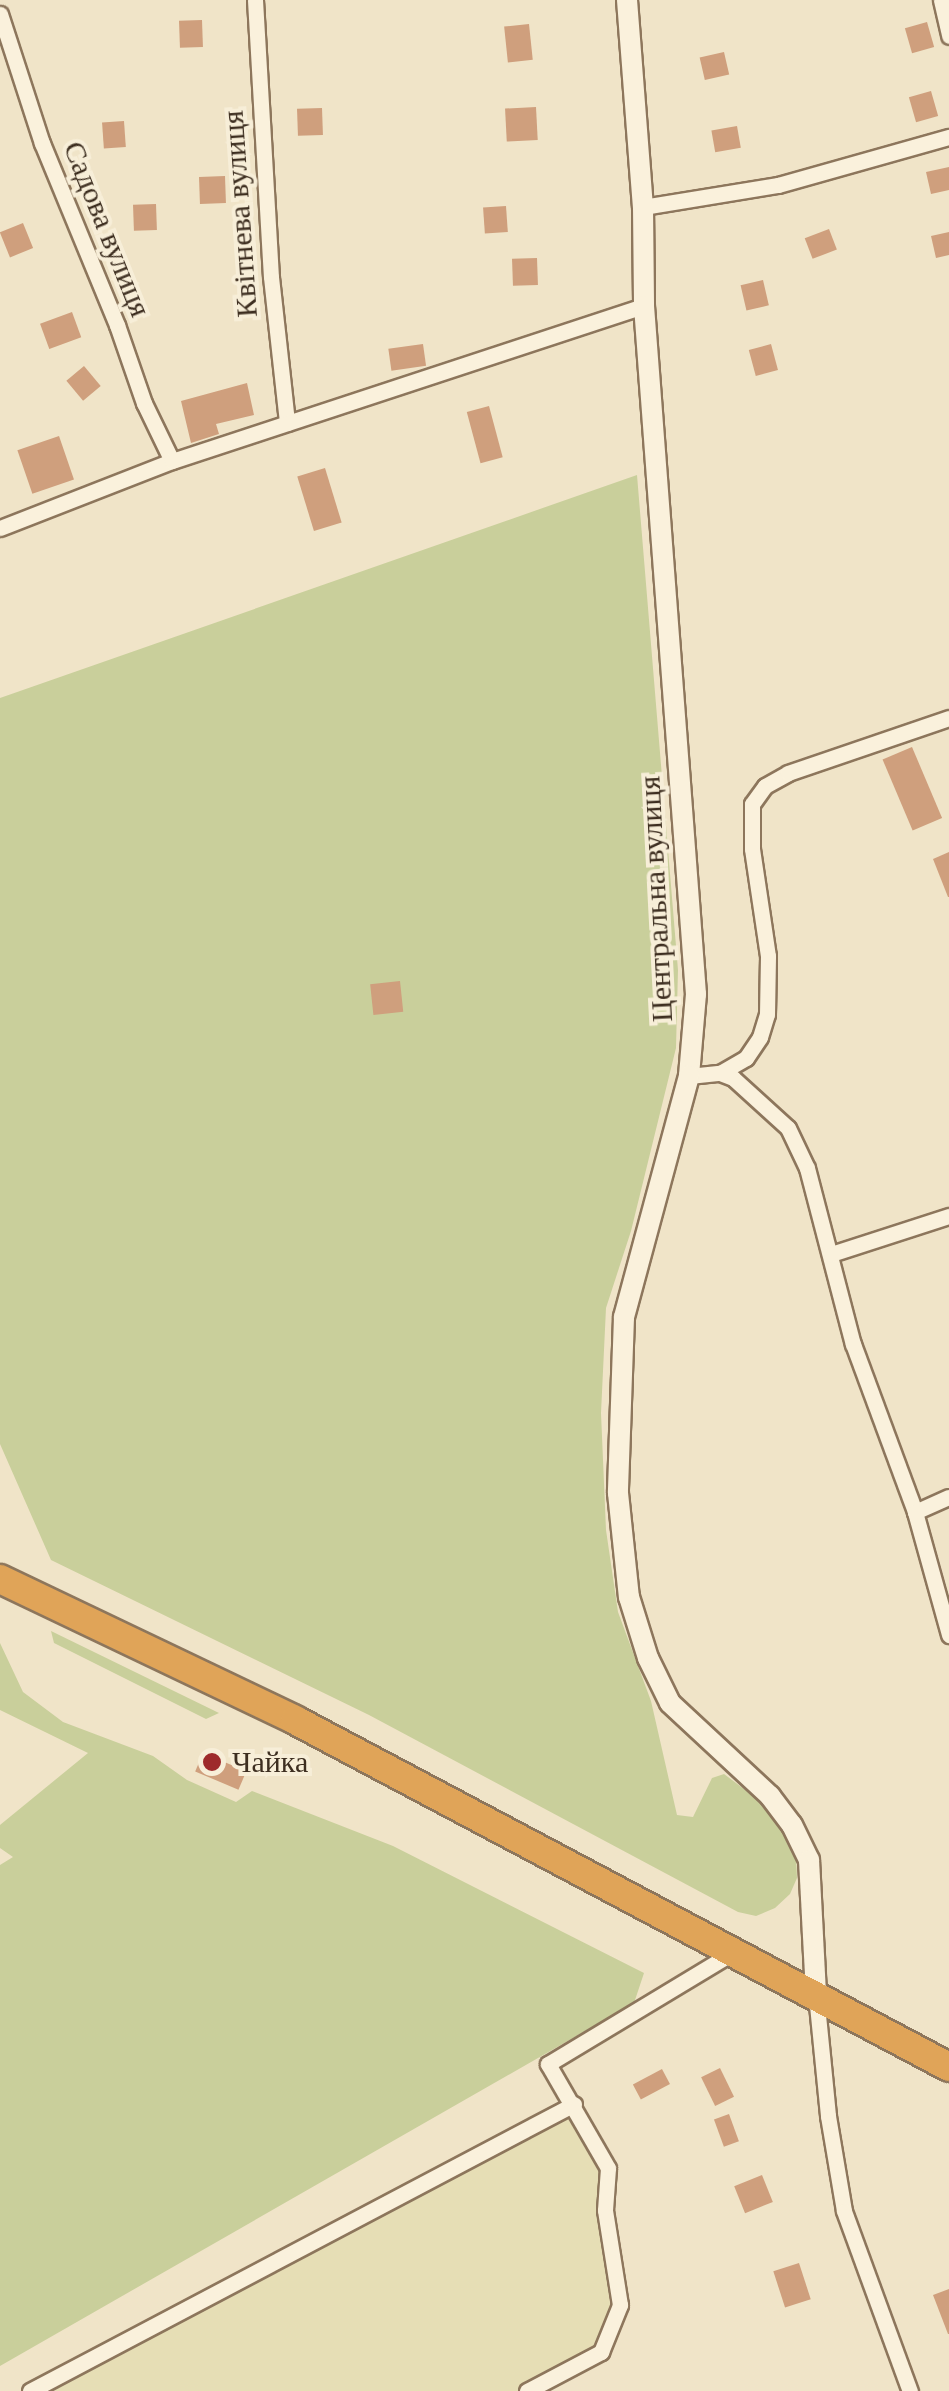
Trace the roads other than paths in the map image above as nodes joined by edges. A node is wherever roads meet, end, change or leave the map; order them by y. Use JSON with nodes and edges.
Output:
{"nodes":[{"id":1,"x":255,"y":0,"type":"edge"},
{"id":2,"x":626,"y":0,"type":"edge"},
{"id":3,"x":941,"y":0,"type":"edge"},
{"id":4,"x":0,"y":14,"type":"edge"},
{"id":5,"x":949,"y":36,"type":"edge"},
{"id":6,"x":949,"y":136,"type":"edge"},
{"id":7,"x":643,"y":206,"type":"junction"},
{"id":8,"x":644,"y":306,"type":"junction"},
{"id":9,"x":287,"y":423,"type":"junction"},
{"id":10,"x":172,"y":461,"type":"junction"},
{"id":11,"x":0,"y":528,"type":"edge"},
{"id":12,"x":949,"y":718,"type":"edge"},
{"id":13,"x":720,"y":1074,"type":"junction"},
{"id":14,"x":688,"y":1076,"type":"junction"},
{"id":15,"x":949,"y":1216,"type":"edge"},
{"id":16,"x":831,"y":1254,"type":"junction"},
{"id":17,"x":949,"y":1497,"type":"edge"},
{"id":18,"x":915,"y":1512,"type":"junction"},
{"id":19,"x":0,"y":1579,"type":"edge"},
{"id":20,"x":949,"y":1635,"type":"edge"},
{"id":21,"x":735,"y":1951,"type":"junction"},
{"id":22,"x":816,"y":1995,"type":"junction"},
{"id":23,"x":949,"y":2067,"type":"edge"},
{"id":24,"x":574,"y":2104,"type":"junction"},
{"id":25,"x":30,"y":2391,"type":"edge"},
{"id":26,"x":528,"y":2391,"type":"edge"},
{"id":27,"x":910,"y":2391,"type":"edge"}],
"edges":[{"from":1,"to":9,"type":"street","name":"Квітнева вулиця"},
{"from":2,"to":7,"type":"street","name":"Центральна вулиця"},
{"from":3,"to":5,"type":"street"},
{"from":4,"to":10,"type":"street","name":"Садова вулиця"},
{"from":6,"to":7,"type":"street"},
{"from":7,"to":8,"type":"street","name":"Центральна вулиця"},
{"from":8,"to":9,"type":"street"},
{"from":8,"to":14,"type":"street","name":"Центральна вулиця"},
{"from":9,"to":10,"type":"street"},
{"from":10,"to":11,"type":"street"},
{"from":12,"to":13,"type":"street"},
{"from":13,"to":14,"type":"street"},
{"from":13,"to":16,"type":"street"},
{"from":14,"to":22,"type":"street","name":"Центральна вулиця"},
{"from":15,"to":16,"type":"street"},
{"from":16,"to":18,"type":"street"},
{"from":17,"to":18,"type":"street"},
{"from":18,"to":20,"type":"street"},
{"from":19,"to":21,"type":"highway"},
{"from":21,"to":22,"type":"highway"},
{"from":21,"to":24,"type":"street"},
{"from":22,"to":23,"type":"highway"},
{"from":22,"to":27,"type":"street"},
{"from":24,"to":25,"type":"street"},
{"from":24,"to":26,"type":"street"}]}
